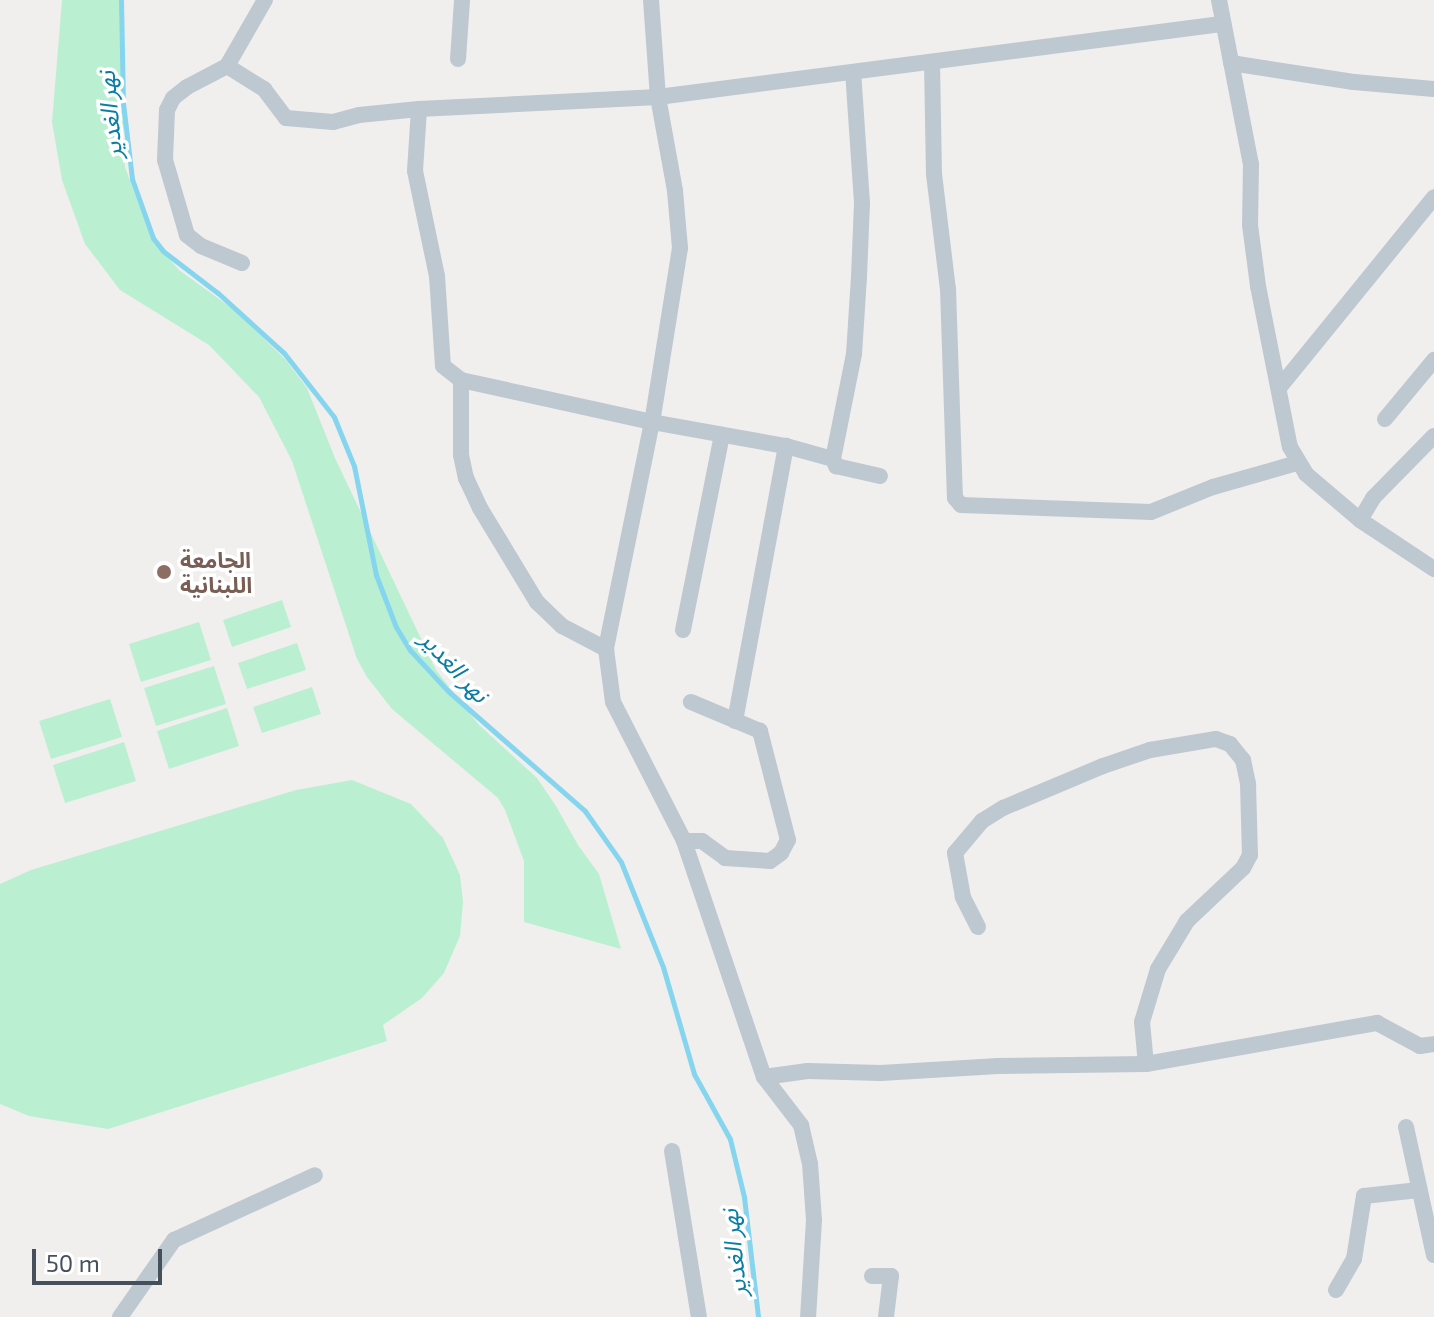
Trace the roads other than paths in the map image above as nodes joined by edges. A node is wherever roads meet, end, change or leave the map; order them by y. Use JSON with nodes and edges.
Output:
{"nodes":[{"id":1,"x":265,"y":0,"type":"edge"},
{"id":2,"x":462,"y":0,"type":"edge"},
{"id":3,"x":651,"y":0,"type":"edge"},
{"id":4,"x":1219,"y":0,"type":"edge"},
{"id":5,"x":1221,"y":24,"type":"junction"},
{"id":6,"x":458,"y":59,"type":"dead end"},
{"id":7,"x":932,"y":62,"type":"junction"},
{"id":8,"x":1231,"y":63,"type":"junction"},
{"id":9,"x":227,"y":66,"type":"junction"},
{"id":10,"x":853,"y":72,"type":"junction"},
{"id":11,"x":1434,"y":89,"type":"edge"},
{"id":12,"x":658,"y":97,"type":"junction"},
{"id":13,"x":419,"y":109,"type":"junction"},
{"id":14,"x":1434,"y":197,"type":"edge"},
{"id":15,"x":242,"y":263,"type":"dead end"},
{"id":16,"x":1434,"y":360,"type":"edge"},
{"id":17,"x":461,"y":380,"type":"junction"},
{"id":18,"x":1279,"y":388,"type":"junction"},
{"id":19,"x":1385,"y":419,"type":"dead end"},
{"id":20,"x":652,"y":422,"type":"junction"},
{"id":21,"x":722,"y":435,"type":"junction"},
{"id":22,"x":1434,"y":436,"type":"edge"},
{"id":23,"x":786,"y":446,"type":"junction"},
{"id":24,"x":833,"y":459,"type":"junction"},
{"id":25,"x":1297,"y":463,"type":"junction"},
{"id":26,"x":880,"y":476,"type":"dead end"},
{"id":27,"x":1360,"y":520,"type":"junction"},
{"id":28,"x":1434,"y":569,"type":"edge"},
{"id":29,"x":683,"y":630,"type":"dead end"},
{"id":30,"x":606,"y":649,"type":"junction"},
{"id":31,"x":691,"y":702,"type":"dead end"},
{"id":32,"x":735,"y":721,"type":"junction"},
{"id":33,"x":684,"y":841,"type":"junction"},
{"id":34,"x":978,"y":927,"type":"dead end"},
{"id":35,"x":1434,"y":1044,"type":"edge"},
{"id":36,"x":1146,"y":1064,"type":"junction"},
{"id":37,"x":764,"y":1077,"type":"junction"},
{"id":38,"x":1406,"y":1127,"type":"dead end"},
{"id":39,"x":672,"y":1151,"type":"dead end"},
{"id":40,"x":315,"y":1175,"type":"dead end"},
{"id":41,"x":1419,"y":1190,"type":"junction"},
{"id":42,"x":1434,"y":1255,"type":"edge"},
{"id":43,"x":872,"y":1276,"type":"dead end"},
{"id":44,"x":1336,"y":1290,"type":"dead end"},
{"id":45,"x":120,"y":1317,"type":"edge"},
{"id":46,"x":699,"y":1317,"type":"edge"},
{"id":47,"x":808,"y":1317,"type":"edge"},
{"id":48,"x":886,"y":1317,"type":"edge"}],
"edges":[{"from":1,"to":9,"type":"street"},
{"from":2,"to":6,"type":"street"},
{"from":3,"to":12,"type":"street"},
{"from":4,"to":5,"type":"street"},
{"from":5,"to":7,"type":"street"},
{"from":5,"to":8,"type":"street"},
{"from":7,"to":10,"type":"street"},
{"from":7,"to":25,"type":"street"},
{"from":8,"to":11,"type":"street"},
{"from":8,"to":18,"type":"street"},
{"from":9,"to":13,"type":"street"},
{"from":9,"to":15,"type":"street"},
{"from":10,"to":12,"type":"street"},
{"from":10,"to":24,"type":"street"},
{"from":12,"to":13,"type":"street"},
{"from":12,"to":20,"type":"street"},
{"from":13,"to":17,"type":"street"},
{"from":14,"to":18,"type":"street"},
{"from":16,"to":19,"type":"street"},
{"from":17,"to":20,"type":"street"},
{"from":17,"to":30,"type":"street"},
{"from":18,"to":25,"type":"street"},
{"from":20,"to":21,"type":"street"},
{"from":20,"to":30,"type":"street"},
{"from":21,"to":23,"type":"street"},
{"from":21,"to":29,"type":"street"},
{"from":22,"to":27,"type":"street"},
{"from":23,"to":24,"type":"street"},
{"from":23,"to":32,"type":"street"},
{"from":24,"to":26,"type":"street"},
{"from":25,"to":27,"type":"street"},
{"from":27,"to":28,"type":"street"},
{"from":30,"to":33,"type":"street"},
{"from":31,"to":32,"type":"street"},
{"from":32,"to":33,"type":"street"},
{"from":33,"to":37,"type":"street"},
{"from":34,"to":36,"type":"street"},
{"from":35,"to":36,"type":"street"},
{"from":36,"to":37,"type":"street"},
{"from":37,"to":47,"type":"street"},
{"from":38,"to":41,"type":"street"},
{"from":39,"to":46,"type":"street"},
{"from":40,"to":45,"type":"street"},
{"from":41,"to":42,"type":"street"},
{"from":41,"to":44,"type":"street"},
{"from":43,"to":48,"type":"street"}]}
